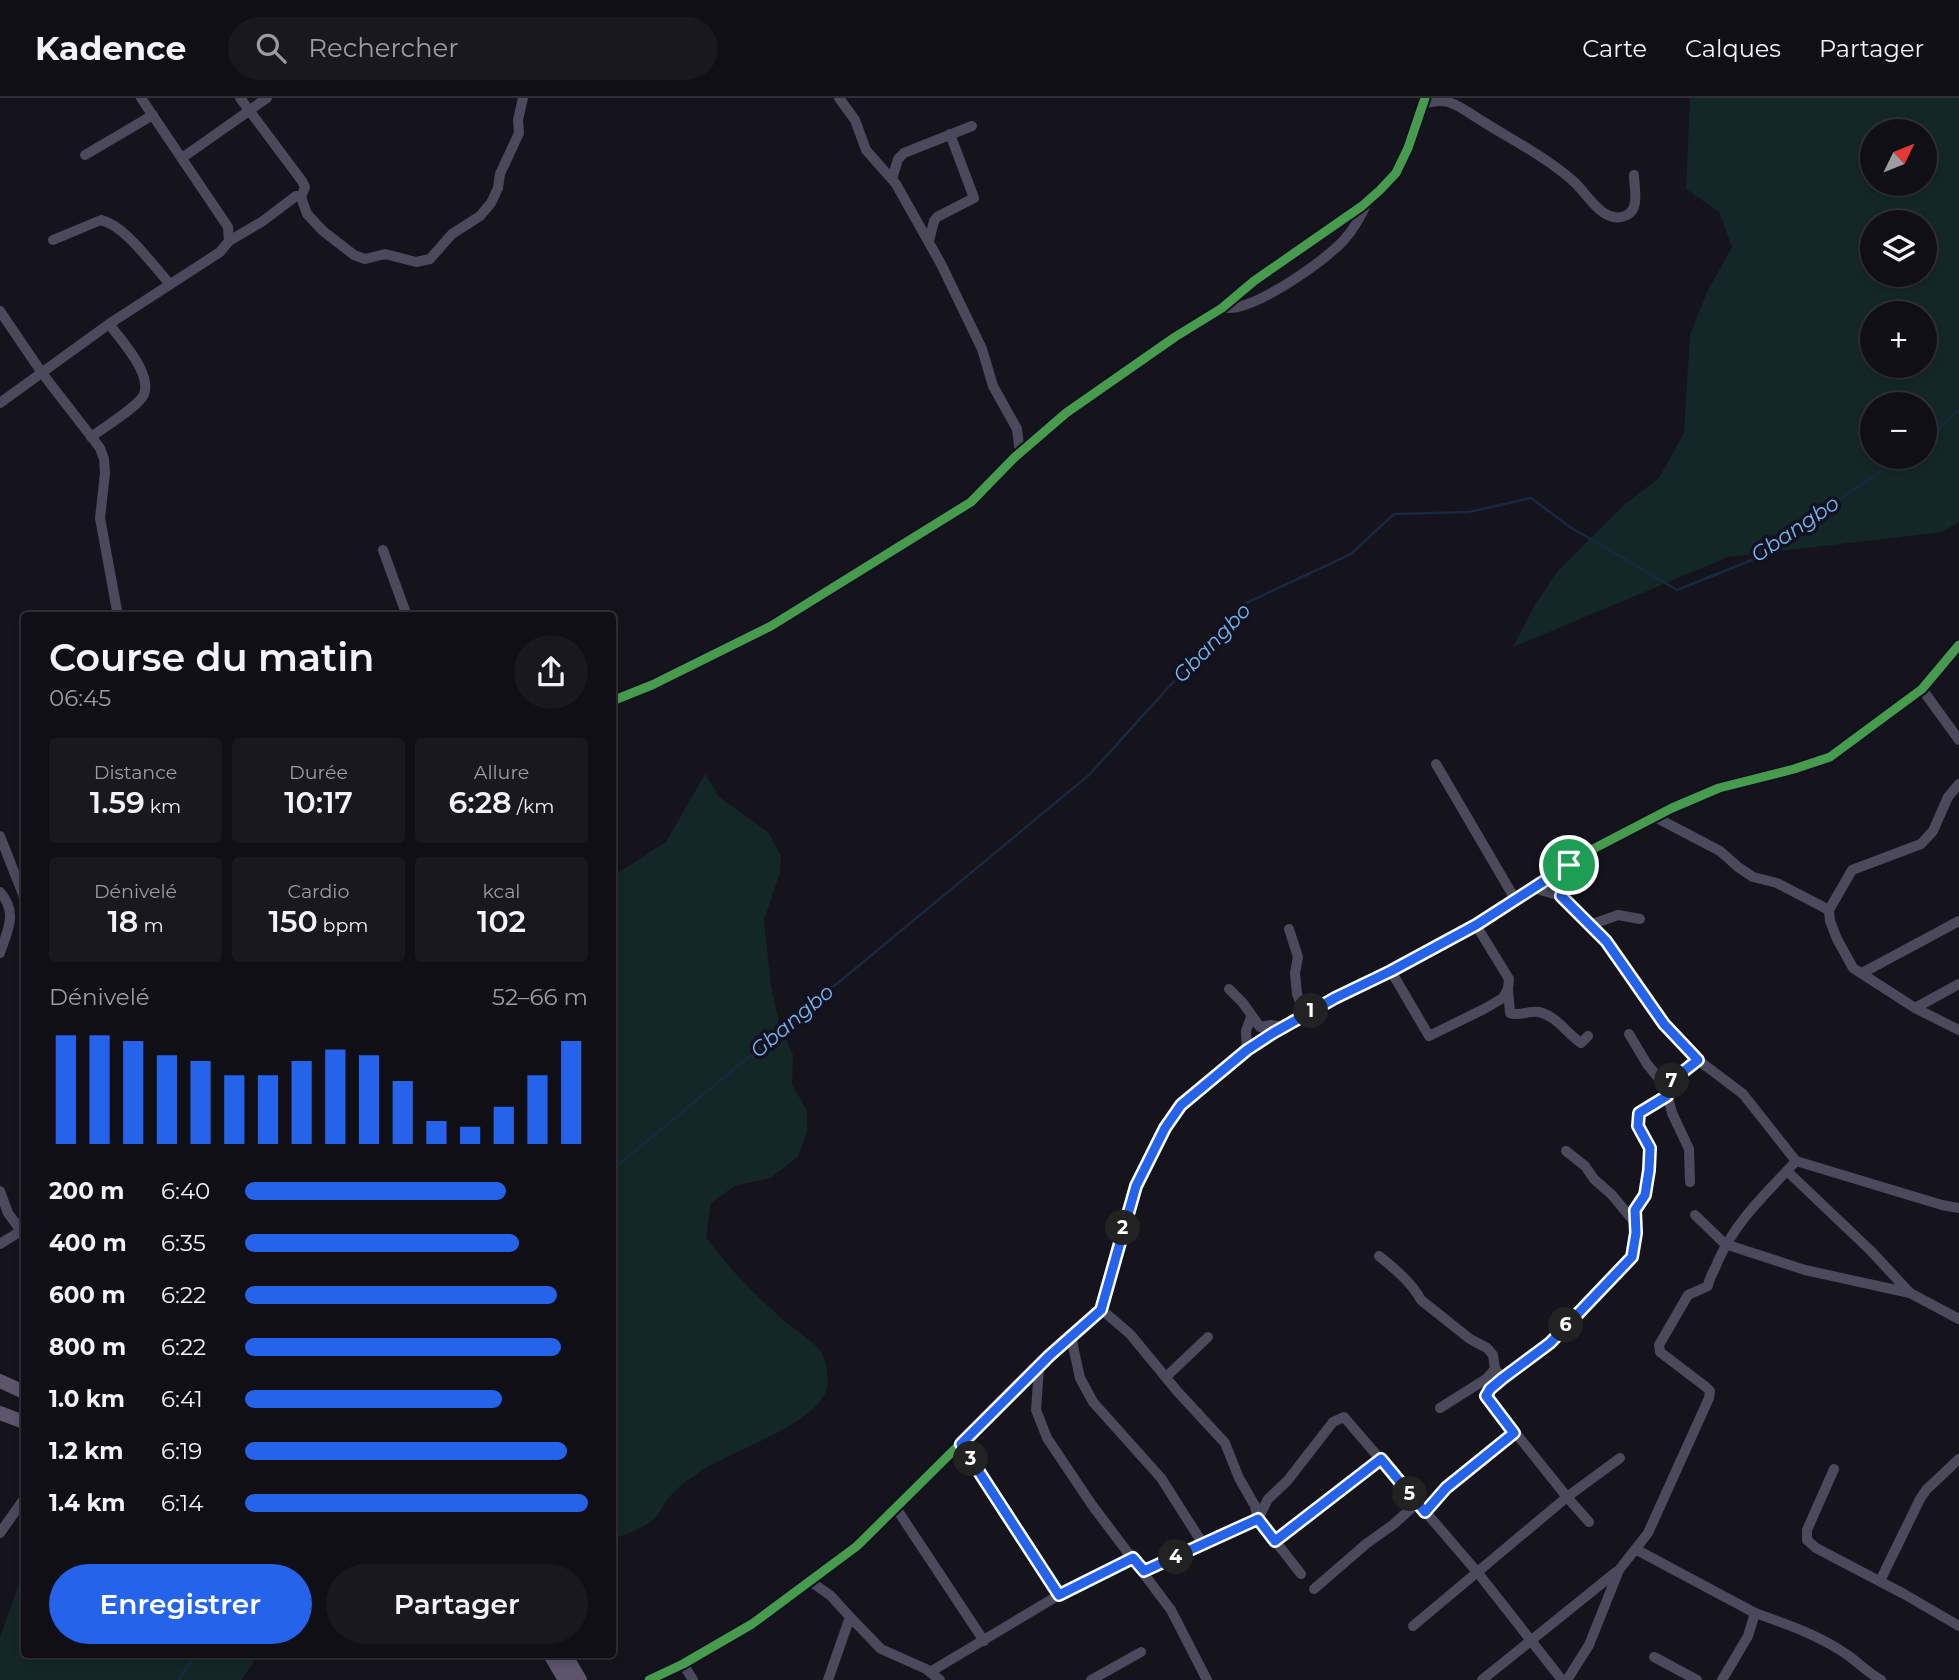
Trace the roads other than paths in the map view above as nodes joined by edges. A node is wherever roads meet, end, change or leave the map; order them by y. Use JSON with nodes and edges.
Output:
{"nodes":[{"id":1,"x":141,"y":98,"type":"edge"},
{"id":2,"x":240,"y":98,"type":"edge"},
{"id":3,"x":267,"y":98,"type":"edge"},
{"id":4,"x":523,"y":98,"type":"edge"},
{"id":5,"x":839,"y":98,"type":"edge"},
{"id":6,"x":1424,"y":101,"type":"edge"},
{"id":7,"x":249,"y":111,"type":"junction"},
{"id":8,"x":153,"y":115,"type":"junction"},
{"id":9,"x":972,"y":125,"type":"dead end"},
{"id":10,"x":950,"y":134,"type":"junction"},
{"id":11,"x":85,"y":155,"type":"dead end"},
{"id":12,"x":182,"y":158,"type":"junction"},
{"id":13,"x":1634,"y":175,"type":"dead end"},
{"id":14,"x":892,"y":178,"type":"junction"},
{"id":15,"x":301,"y":197,"type":"junction"},
{"id":16,"x":1369,"y":200,"type":"junction"},
{"id":17,"x":53,"y":240,"type":"dead end"},
{"id":18,"x":229,"y":241,"type":"junction"},
{"id":19,"x":929,"y":241,"type":"junction"},
{"id":20,"x":170,"y":284,"type":"junction"},
{"id":21,"x":1222,"y":308,"type":"junction"},
{"id":22,"x":0,"y":312,"type":"edge"},
{"id":23,"x":110,"y":324,"type":"junction"},
{"id":24,"x":42,"y":373,"type":"junction"},
{"id":25,"x":0,"y":403,"type":"edge"},
{"id":26,"x":91,"y":437,"type":"junction"},
{"id":27,"x":1020,"y":447,"type":"junction"},
{"id":28,"x":383,"y":550,"type":"dead end"},
{"id":29,"x":117,"y":612,"type":"edge"},
{"id":30,"x":406,"y":612,"type":"edge"},
{"id":31,"x":1959,"y":645,"type":"edge"},
{"id":32,"x":1922,"y":689,"type":"junction"},
{"id":33,"x":616,"y":699,"type":"edge"},
{"id":34,"x":1959,"y":740,"type":"edge"},
{"id":35,"x":1436,"y":764,"type":"dead end"},
{"id":36,"x":1959,"y":784,"type":"edge"},
{"id":37,"x":1655,"y":817,"type":"junction"},
{"id":38,"x":0,"y":836,"type":"edge"},
{"id":39,"x":1569,"y":865,"type":"junction"},
{"id":40,"x":21,"y":882,"type":"edge"},
{"id":41,"x":1533,"y":888,"type":"junction"},
{"id":42,"x":0,"y":892,"type":"edge"},
{"id":43,"x":1561,"y":896,"type":"junction"},
{"id":44,"x":1515,"y":899,"type":"junction"},
{"id":45,"x":1829,"y":910,"type":"junction"},
{"id":46,"x":1640,"y":919,"type":"dead end"},
{"id":47,"x":1959,"y":921,"type":"edge"},
{"id":48,"x":1476,"y":925,"type":"junction"},
{"id":49,"x":1590,"y":925,"type":"junction"},
{"id":50,"x":1289,"y":929,"type":"dead end"},
{"id":51,"x":0,"y":953,"type":"edge"},
{"id":52,"x":1391,"y":971,"type":"junction"},
{"id":53,"x":1862,"y":973,"type":"junction"},
{"id":54,"x":1959,"y":984,"type":"edge"},
{"id":55,"x":1229,"y":989,"type":"dead end"},
{"id":56,"x":1508,"y":989,"type":"junction"},
{"id":57,"x":1915,"y":1007,"type":"junction"},
{"id":58,"x":1305,"y":1014,"type":"junction"},
{"id":59,"x":1251,"y":1017,"type":"junction"},
{"id":60,"x":1284,"y":1027,"type":"junction"},
{"id":61,"x":1959,"y":1030,"type":"edge"},
{"id":62,"x":1629,"y":1034,"type":"dead end"},
{"id":63,"x":1588,"y":1036,"type":"dead end"},
{"id":64,"x":1247,"y":1050,"type":"junction"},
{"id":65,"x":1698,"y":1060,"type":"junction"},
{"id":66,"x":1666,"y":1091,"type":"junction"},
{"id":67,"x":1566,"y":1151,"type":"dead end"},
{"id":68,"x":1796,"y":1161,"type":"junction"},
{"id":69,"x":1787,"y":1171,"type":"junction"},
{"id":70,"x":1690,"y":1182,"type":"dead end"},
{"id":71,"x":0,"y":1191,"type":"edge"},
{"id":72,"x":1959,"y":1208,"type":"edge"},
{"id":73,"x":1695,"y":1215,"type":"dead end"},
{"id":74,"x":1637,"y":1225,"type":"junction"},
{"id":75,"x":21,"y":1229,"type":"edge"},
{"id":76,"x":21,"y":1233,"type":"edge"},
{"id":77,"x":0,"y":1244,"type":"edge"},
{"id":78,"x":1725,"y":1244,"type":"junction"},
{"id":79,"x":1379,"y":1256,"type":"dead end"},
{"id":80,"x":1910,"y":1293,"type":"junction"},
{"id":81,"x":1101,"y":1310,"type":"junction"},
{"id":82,"x":1959,"y":1319,"type":"edge"},
{"id":83,"x":1071,"y":1337,"type":"junction"},
{"id":84,"x":1208,"y":1337,"type":"dead end"},
{"id":85,"x":1039,"y":1368,"type":"junction"},
{"id":86,"x":1499,"y":1374,"type":"junction"},
{"id":87,"x":1166,"y":1377,"type":"junction"},
{"id":88,"x":0,"y":1381,"type":"edge"},
{"id":89,"x":21,"y":1391,"type":"edge"},
{"id":90,"x":1440,"y":1408,"type":"dead end"},
{"id":91,"x":0,"y":1413,"type":"edge"},
{"id":92,"x":21,"y":1421,"type":"edge"},
{"id":93,"x":1514,"y":1433,"type":"junction"},
{"id":94,"x":961,"y":1444,"type":"junction"},
{"id":95,"x":1620,"y":1458,"type":"dead end"},
{"id":96,"x":1381,"y":1459,"type":"junction"},
{"id":97,"x":1959,"y":1459,"type":"edge"},
{"id":98,"x":1834,"y":1469,"type":"dead end"},
{"id":99,"x":1567,"y":1497,"type":"junction"},
{"id":100,"x":21,"y":1503,"type":"edge"},
{"id":101,"x":1421,"y":1507,"type":"junction"},
{"id":102,"x":896,"y":1508,"type":"junction"},
{"id":103,"x":1258,"y":1519,"type":"junction"},
{"id":104,"x":1589,"y":1522,"type":"dead end"},
{"id":105,"x":0,"y":1533,"type":"edge"},
{"id":106,"x":1275,"y":1541,"type":"junction"},
{"id":107,"x":1203,"y":1544,"type":"junction"},
{"id":108,"x":1636,"y":1550,"type":"junction"},
{"id":109,"x":1133,"y":1558,"type":"junction"},
{"id":110,"x":1619,"y":1570,"type":"junction"},
{"id":111,"x":1144,"y":1571,"type":"junction"},
{"id":112,"x":1478,"y":1573,"type":"junction"},
{"id":113,"x":1301,"y":1574,"type":"dead end"},
{"id":114,"x":810,"y":1581,"type":"junction"},
{"id":115,"x":1880,"y":1581,"type":"junction"},
{"id":116,"x":1314,"y":1590,"type":"dead end"},
{"id":117,"x":1059,"y":1595,"type":"junction"},
{"id":118,"x":1755,"y":1613,"type":"junction"},
{"id":119,"x":850,"y":1617,"type":"junction"},
{"id":120,"x":1413,"y":1626,"type":"dead end"},
{"id":121,"x":1959,"y":1626,"type":"edge"},
{"id":122,"x":1531,"y":1641,"type":"junction"},
{"id":123,"x":984,"y":1642,"type":"junction"},
{"id":124,"x":1141,"y":1652,"type":"dead end"},
{"id":125,"x":1654,"y":1657,"type":"dead end"},
{"id":126,"x":552,"y":1658,"type":"edge"},
{"id":127,"x":567,"y":1658,"type":"edge"},
{"id":128,"x":683,"y":1664,"type":"junction"},
{"id":129,"x":930,"y":1672,"type":"junction"},
{"id":130,"x":565,"y":1680,"type":"edge"},
{"id":131,"x":580,"y":1680,"type":"edge"},
{"id":132,"x":649,"y":1680,"type":"edge"},
{"id":133,"x":693,"y":1680,"type":"edge"},
{"id":134,"x":828,"y":1680,"type":"edge"},
{"id":135,"x":940,"y":1680,"type":"edge"},
{"id":136,"x":1091,"y":1680,"type":"edge"},
{"id":137,"x":1207,"y":1680,"type":"edge"},
{"id":138,"x":1482,"y":1680,"type":"edge"},
{"id":139,"x":1564,"y":1680,"type":"edge"},
{"id":140,"x":1697,"y":1680,"type":"edge"},
{"id":141,"x":1722,"y":1680,"type":"edge"},
{"id":142,"x":1881,"y":1680,"type":"edge"}],
"edges":[{"from":1,"to":8,"type":"street"},
{"from":2,"to":7,"type":"street"},
{"from":3,"to":7,"type":"street"},
{"from":4,"to":15,"type":"street"},
{"from":5,"to":14,"type":"street"},
{"from":6,"to":13,"type":"street"},
{"from":6,"to":16,"type":"street"},
{"from":7,"to":12,"type":"street"},
{"from":7,"to":15,"type":"street"},
{"from":8,"to":11,"type":"street"},
{"from":8,"to":12,"type":"street"},
{"from":9,"to":10,"type":"street"},
{"from":10,"to":14,"type":"street"},
{"from":10,"to":19,"type":"street"},
{"from":12,"to":18,"type":"street"},
{"from":14,"to":19,"type":"street"},
{"from":15,"to":18,"type":"street"},
{"from":16,"to":21,"type":"street"},
{"from":16,"to":21,"type":"street"},
{"from":17,"to":20,"type":"street"},
{"from":18,"to":20,"type":"street"},
{"from":19,"to":27,"type":"street"},
{"from":20,"to":23,"type":"street"},
{"from":21,"to":27,"type":"street"},
{"from":22,"to":24,"type":"street"},
{"from":23,"to":24,"type":"street"},
{"from":23,"to":26,"type":"street"},
{"from":24,"to":25,"type":"street"},
{"from":24,"to":26,"type":"street"},
{"from":26,"to":29,"type":"street"},
{"from":27,"to":33,"type":"street"},
{"from":28,"to":30,"type":"street"},
{"from":31,"to":32,"type":"street"},
{"from":32,"to":34,"type":"street"},
{"from":32,"to":37,"type":"street"},
{"from":35,"to":44,"type":"street"},
{"from":36,"to":45,"type":"street"},
{"from":37,"to":39,"type":"street"},
{"from":37,"to":45,"type":"street"},
{"from":38,"to":40,"type":"street"},
{"from":39,"to":41,"type":"street"},
{"from":39,"to":43,"type":"street"},
{"from":41,"to":43,"type":"street"},
{"from":41,"to":44,"type":"street"},
{"from":42,"to":51,"type":"street"},
{"from":43,"to":49,"type":"street"},
{"from":44,"to":48,"type":"street"},
{"from":45,"to":53,"type":"street"},
{"from":46,"to":49,"type":"street"},
{"from":47,"to":53,"type":"street"},
{"from":48,"to":52,"type":"street"},
{"from":48,"to":56,"type":"street"},
{"from":49,"to":65,"type":"street"},
{"from":50,"to":58,"type":"street"},
{"from":52,"to":56,"type":"street"},
{"from":52,"to":58,"type":"street"},
{"from":53,"to":57,"type":"street"},
{"from":54,"to":57,"type":"street"},
{"from":55,"to":59,"type":"street"},
{"from":56,"to":63,"type":"street"},
{"from":57,"to":61,"type":"street"},
{"from":58,"to":60,"type":"street"},
{"from":59,"to":60,"type":"street"},
{"from":59,"to":64,"type":"street"},
{"from":60,"to":64,"type":"street"},
{"from":62,"to":66,"type":"street"},
{"from":64,"to":81,"type":"street"},
{"from":65,"to":66,"type":"street"},
{"from":65,"to":68,"type":"street"},
{"from":66,"to":70,"type":"street"},
{"from":66,"to":74,"type":"street"},
{"from":67,"to":74,"type":"street"},
{"from":68,"to":69,"type":"street"},
{"from":68,"to":72,"type":"street"},
{"from":69,"to":78,"type":"street"},
{"from":69,"to":80,"type":"street"},
{"from":71,"to":75,"type":"street"},
{"from":73,"to":78,"type":"street"},
{"from":74,"to":86,"type":"street"},
{"from":76,"to":77,"type":"street"},
{"from":78,"to":80,"type":"street"},
{"from":78,"to":108,"type":"street"},
{"from":79,"to":86,"type":"street"},
{"from":80,"to":82,"type":"street"},
{"from":81,"to":83,"type":"street"},
{"from":81,"to":87,"type":"street"},
{"from":83,"to":85,"type":"street"},
{"from":83,"to":107,"type":"street"},
{"from":84,"to":87,"type":"street"},
{"from":85,"to":94,"type":"street"},
{"from":85,"to":109,"type":"street"},
{"from":86,"to":90,"type":"street"},
{"from":86,"to":93,"type":"street"},
{"from":87,"to":103,"type":"street"},
{"from":88,"to":89,"type":"main road"},
{"from":91,"to":92,"type":"main road"},
{"from":93,"to":99,"type":"street"},
{"from":93,"to":101,"type":"street"},
{"from":94,"to":102,"type":"street"},
{"from":94,"to":117,"type":"street"},
{"from":95,"to":99,"type":"street"},
{"from":96,"to":101,"type":"street"},
{"from":96,"to":103,"type":"street"},
{"from":96,"to":106,"type":"street"},
{"from":97,"to":115,"type":"street"},
{"from":98,"to":115,"type":"street"},
{"from":99,"to":104,"type":"street"},
{"from":99,"to":112,"type":"street"},
{"from":100,"to":105,"type":"street"},
{"from":101,"to":112,"type":"street"},
{"from":101,"to":116,"type":"street"},
{"from":102,"to":114,"type":"street"},
{"from":102,"to":123,"type":"street"},
{"from":103,"to":106,"type":"street"},
{"from":103,"to":107,"type":"street"},
{"from":106,"to":113,"type":"street"},
{"from":107,"to":111,"type":"street"},
{"from":108,"to":110,"type":"street"},
{"from":108,"to":118,"type":"street"},
{"from":109,"to":111,"type":"street"},
{"from":109,"to":117,"type":"street"},
{"from":110,"to":122,"type":"street"},
{"from":110,"to":139,"type":"street"},
{"from":111,"to":137,"type":"street"},
{"from":112,"to":120,"type":"street"},
{"from":112,"to":122,"type":"street"},
{"from":114,"to":119,"type":"street"},
{"from":114,"to":128,"type":"street"},
{"from":115,"to":121,"type":"street"},
{"from":117,"to":123,"type":"street"},
{"from":118,"to":141,"type":"street"},
{"from":118,"to":142,"type":"street"},
{"from":119,"to":129,"type":"street"},
{"from":119,"to":134,"type":"street"},
{"from":122,"to":138,"type":"street"},
{"from":122,"to":139,"type":"street"},
{"from":123,"to":129,"type":"street"},
{"from":124,"to":136,"type":"street"},
{"from":125,"to":140,"type":"street"},
{"from":126,"to":130,"type":"main road"},
{"from":127,"to":131,"type":"main road"},
{"from":128,"to":132,"type":"street"},
{"from":128,"to":133,"type":"street"},
{"from":129,"to":135,"type":"street"}]}
